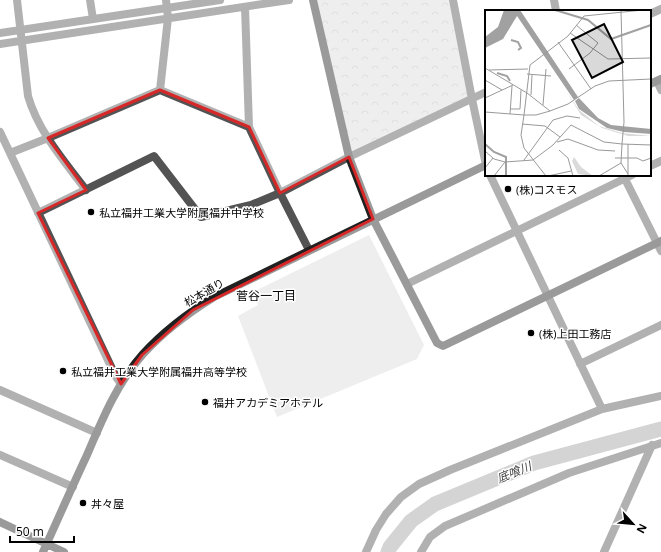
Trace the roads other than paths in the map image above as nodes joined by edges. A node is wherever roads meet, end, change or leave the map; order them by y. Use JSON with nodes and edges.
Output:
{"nodes":[{"id":1,"x":16,"y":0,"type":"edge"},
{"id":2,"x":90,"y":0,"type":"edge"},
{"id":3,"x":220,"y":0,"type":"edge"},
{"id":4,"x":289,"y":0,"type":"edge"},
{"id":5,"x":313,"y":0,"type":"edge"},
{"id":6,"x":453,"y":0,"type":"edge"},
{"id":7,"x":554,"y":0,"type":"edge"},
{"id":8,"x":167,"y":4,"type":"edge"},
{"id":9,"x":245,"y":7,"type":"junction"},
{"id":10,"x":661,"y":9,"type":"edge"},
{"id":11,"x":556,"y":10,"type":"edge"},
{"id":12,"x":651,"y":14,"type":"edge"},
{"id":13,"x":168,"y":18,"type":"junction"},
{"id":14,"x":93,"y":19,"type":"junction"},
{"id":15,"x":20,"y":30,"type":"junction"},
{"id":16,"x":0,"y":33,"type":"edge"},
{"id":17,"x":22,"y":40,"type":"junction"},
{"id":18,"x":0,"y":44,"type":"edge"},
{"id":19,"x":656,"y":82,"type":"edge"},
{"id":20,"x":160,"y":90,"type":"junction"},
{"id":21,"x":661,"y":90,"type":"edge"},
{"id":22,"x":485,"y":92,"type":"edge"},
{"id":23,"x":472,"y":99,"type":"junction"},
{"id":24,"x":249,"y":127,"type":"junction"},
{"id":25,"x":0,"y":132,"type":"edge"},
{"id":26,"x":48,"y":138,"type":"junction"},
{"id":27,"x":10,"y":152,"type":"junction"},
{"id":28,"x":349,"y":157,"type":"junction"},
{"id":29,"x":485,"y":160,"type":"edge"},
{"id":30,"x":661,"y":161,"type":"edge"},
{"id":31,"x":485,"y":165,"type":"edge"},
{"id":32,"x":651,"y":166,"type":"edge"},
{"id":33,"x":490,"y":176,"type":"edge"},
{"id":34,"x":627,"y":176,"type":"edge"},
{"id":35,"x":86,"y":190,"type":"junction"},
{"id":36,"x":280,"y":193,"type":"junction"},
{"id":37,"x":38,"y":213,"type":"junction"},
{"id":38,"x":374,"y":219,"type":"junction"},
{"id":39,"x":516,"y":231,"type":"junction"},
{"id":40,"x":660,"y":245,"type":"edge"},
{"id":41,"x":309,"y":250,"type":"junction"},
{"id":42,"x":406,"y":284,"type":"junction"},
{"id":43,"x":548,"y":296,"type":"junction"},
{"id":44,"x":661,"y":325,"type":"edge"},
{"id":45,"x":580,"y":364,"type":"junction"},
{"id":46,"x":121,"y":384,"type":"junction"},
{"id":47,"x":0,"y":390,"type":"edge"},
{"id":48,"x":661,"y":396,"type":"edge"},
{"id":49,"x":602,"y":409,"type":"junction"},
{"id":50,"x":97,"y":433,"type":"junction"},
{"id":51,"x":661,"y":443,"type":"edge"},
{"id":52,"x":652,"y":445,"type":"junction"},
{"id":53,"x":0,"y":455,"type":"edge"},
{"id":54,"x":73,"y":487,"type":"junction"},
{"id":55,"x":0,"y":522,"type":"edge"},
{"id":56,"x":45,"y":548,"type":"edge"},
{"id":57,"x":64,"y":552,"type":"edge"},
{"id":58,"x":366,"y":552,"type":"edge"},
{"id":59,"x":421,"y":552,"type":"edge"},
{"id":60,"x":604,"y":552,"type":"edge"}],
"edges":[{"from":1,"to":15,"type":"street"},
{"from":2,"to":14,"type":"street"},
{"from":3,"to":8,"type":"street"},
{"from":4,"to":9,"type":"street"},
{"from":5,"to":28,"type":"street"},
{"from":6,"to":23,"type":"street"},
{"from":7,"to":11,"type":"street"},
{"from":8,"to":13,"type":"street"},
{"from":8,"to":14,"type":"street"},
{"from":9,"to":13,"type":"street"},
{"from":9,"to":24,"type":"street"},
{"from":10,"to":12,"type":"street"},
{"from":13,"to":17,"type":"street"},
{"from":13,"to":20,"type":"street"},
{"from":14,"to":15,"type":"street"},
{"from":15,"to":16,"type":"street"},
{"from":15,"to":17,"type":"street"},
{"from":17,"to":18,"type":"street"},
{"from":17,"to":26,"type":"street"},
{"from":19,"to":21,"type":"street"},
{"from":20,"to":24,"type":"street"},
{"from":20,"to":26,"type":"street"},
{"from":22,"to":23,"type":"street"},
{"from":23,"to":28,"type":"street"},
{"from":23,"to":29,"type":"street"},
{"from":24,"to":36,"type":"street"},
{"from":25,"to":27,"type":"street"},
{"from":26,"to":27,"type":"street"},
{"from":26,"to":35,"type":"street"},
{"from":27,"to":37,"type":"street"},
{"from":28,"to":36,"type":"street"},
{"from":28,"to":38,"type":"street"},
{"from":30,"to":32,"type":"street"},
{"from":31,"to":38,"type":"street","name":"松本通り"},
{"from":33,"to":39,"type":"street"},
{"from":34,"to":39,"type":"street"},
{"from":34,"to":40,"type":"street"},
{"from":35,"to":36,"type":"street"},
{"from":35,"to":37,"type":"street"},
{"from":36,"to":41,"type":"street"},
{"from":37,"to":46,"type":"street"},
{"from":38,"to":41,"type":"street","name":"松本通り"},
{"from":38,"to":42,"type":"street"},
{"from":39,"to":42,"type":"street"},
{"from":39,"to":43,"type":"street"},
{"from":40,"to":43,"type":"street"},
{"from":41,"to":46,"type":"street","name":"松本通り"},
{"from":42,"to":43,"type":"street"},
{"from":43,"to":45,"type":"street"},
{"from":44,"to":45,"type":"street"},
{"from":45,"to":49,"type":"street"},
{"from":46,"to":50,"type":"street","name":"松本通り"},
{"from":47,"to":50,"type":"street"},
{"from":48,"to":49,"type":"street"},
{"from":49,"to":58,"type":"street"},
{"from":50,"to":54,"type":"street","name":"松本通り"},
{"from":51,"to":52,"type":"street"},
{"from":52,"to":59,"type":"street"},
{"from":52,"to":60,"type":"street"},
{"from":53,"to":54,"type":"street"},
{"from":54,"to":56,"type":"street","name":"松本通り"},
{"from":55,"to":56,"type":"street"},
{"from":56,"to":57,"type":"street"}]}
